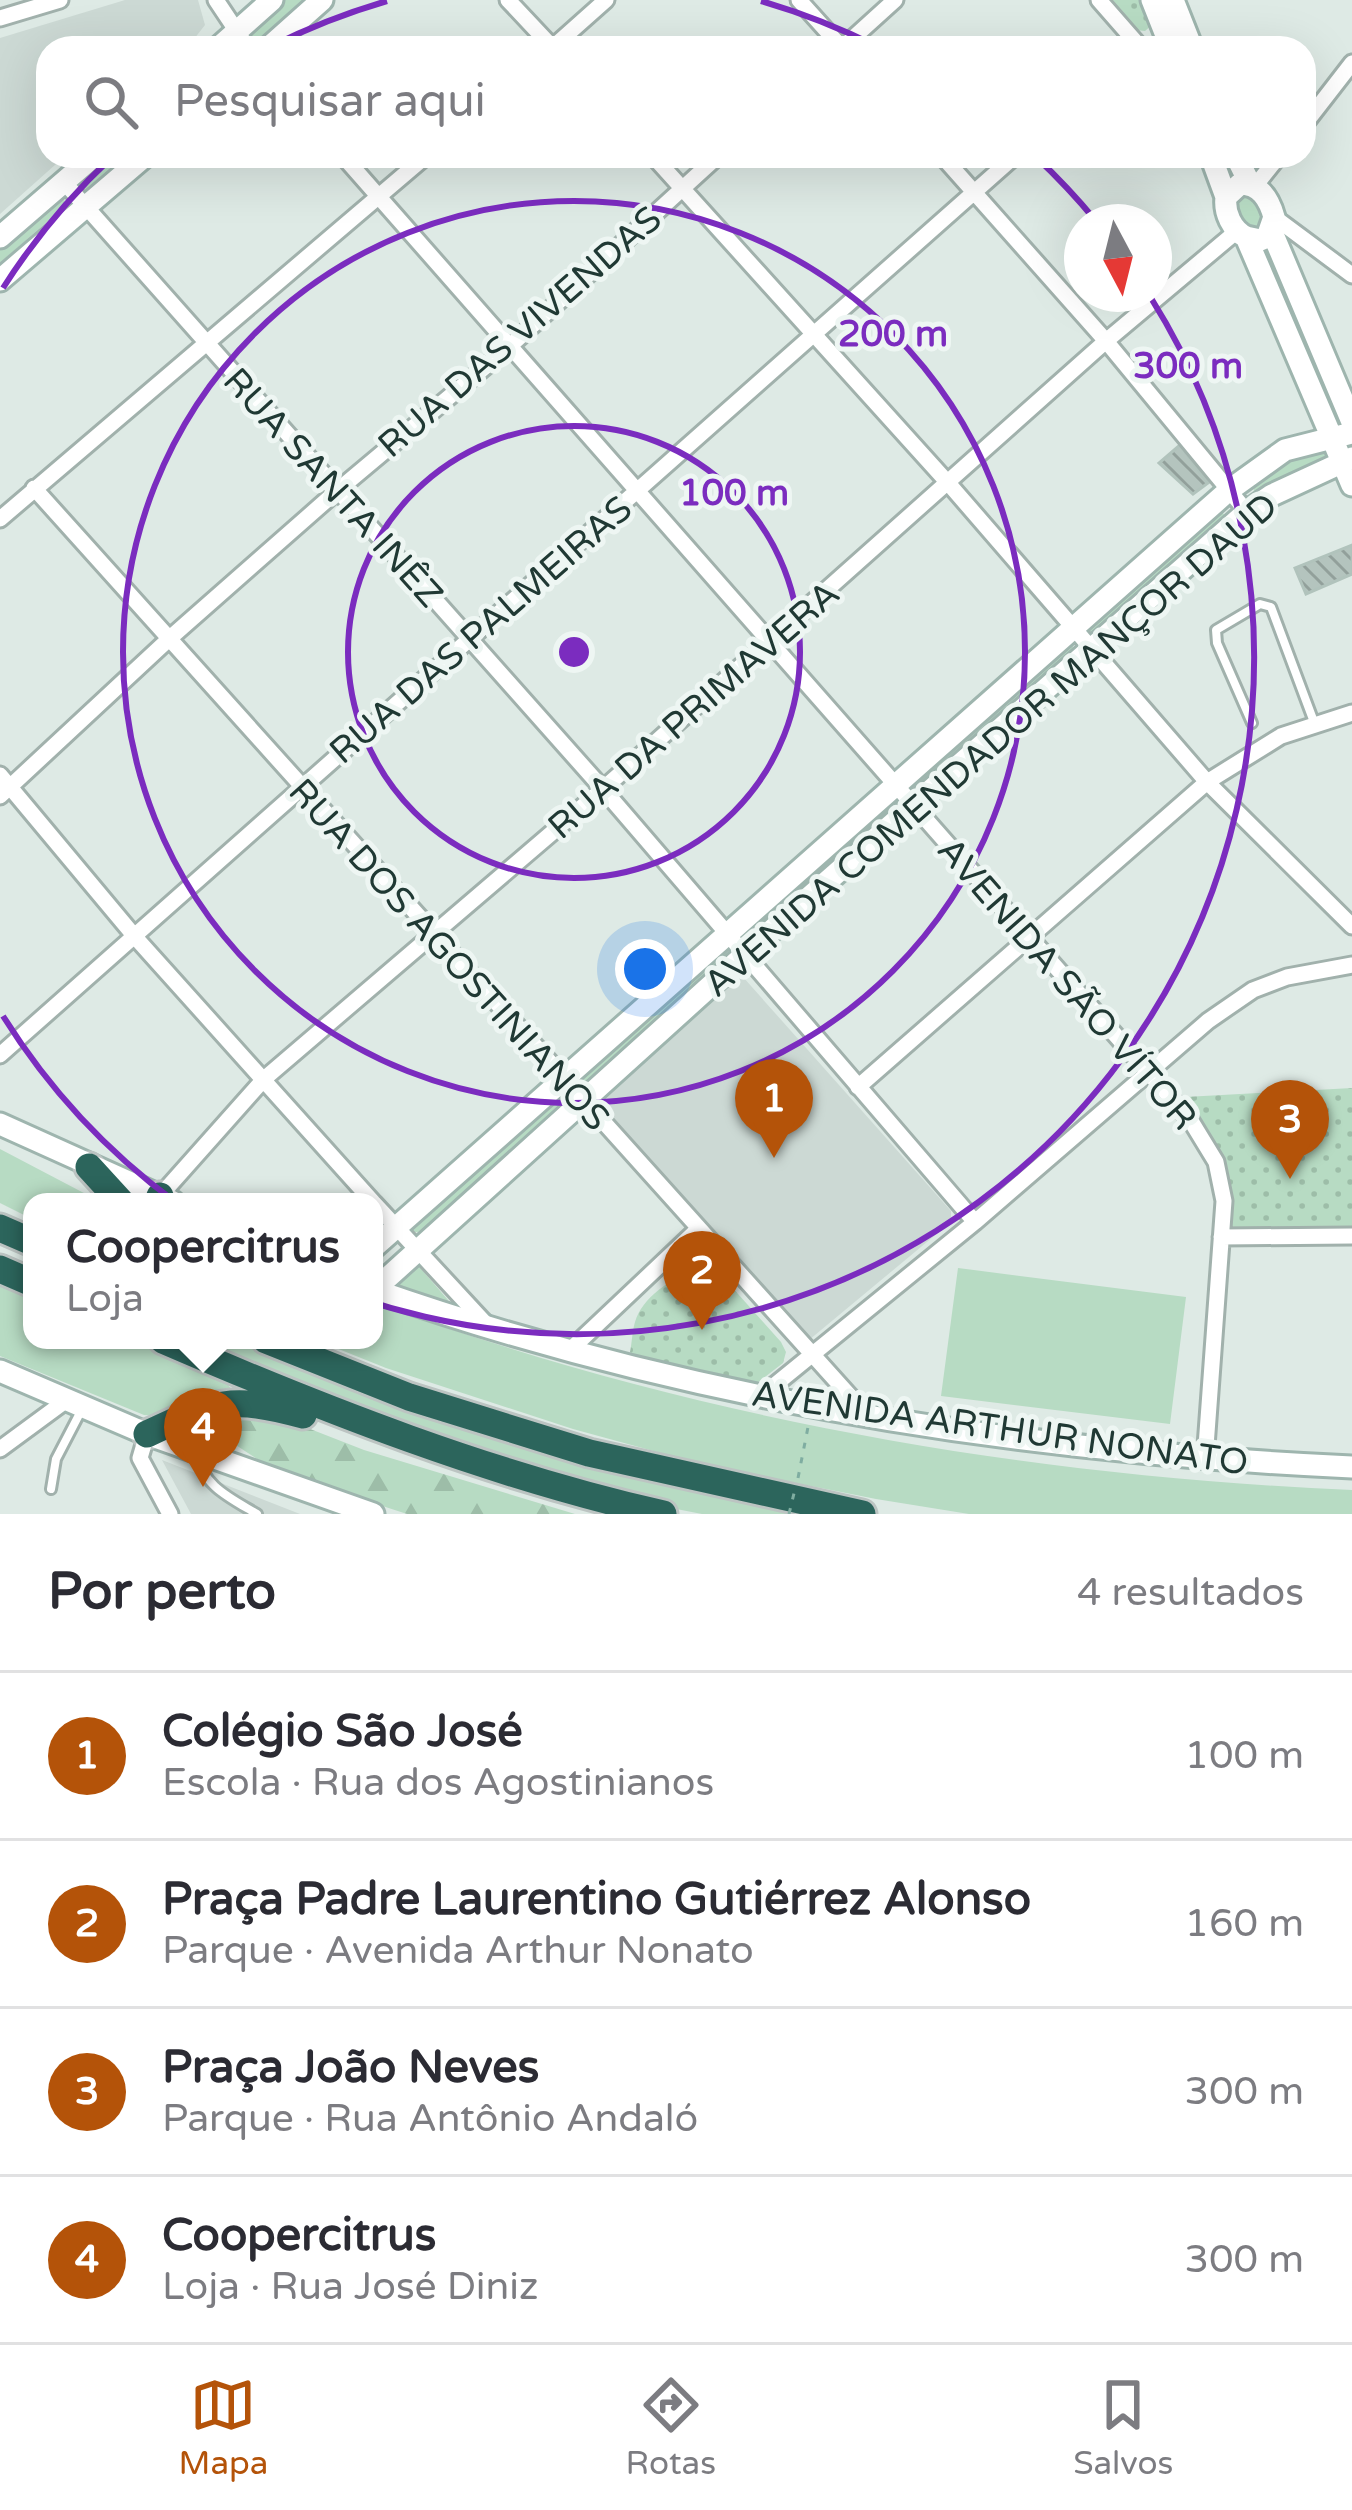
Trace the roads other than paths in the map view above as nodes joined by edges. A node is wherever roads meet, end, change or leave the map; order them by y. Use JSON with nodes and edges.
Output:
{"nodes":[{"id":1,"x":60,"y":0,"type":"edge"},
{"id":2,"x":216,"y":0,"type":"edge"},
{"id":3,"x":272,"y":0,"type":"edge"},
{"id":4,"x":322,"y":0,"type":"edge"},
{"id":5,"x":508,"y":0,"type":"edge"},
{"id":6,"x":606,"y":0,"type":"edge"},
{"id":7,"x":799,"y":0,"type":"edge"},
{"id":8,"x":895,"y":0,"type":"edge"},
{"id":9,"x":1099,"y":0,"type":"edge"},
{"id":10,"x":1152,"y":0,"type":"edge"},
{"id":11,"x":0,"y":18,"type":"edge"},
{"id":12,"x":1172,"y":24,"type":"edge"},
{"id":13,"x":231,"y":36,"type":"edge"},
{"id":14,"x":240,"y":36,"type":"edge"},
{"id":15,"x":282,"y":36,"type":"edge"},
{"id":16,"x":541,"y":36,"type":"edge"},
{"id":17,"x":566,"y":36,"type":"edge"},
{"id":18,"x":831,"y":36,"type":"edge"},
{"id":19,"x":855,"y":36,"type":"edge"},
{"id":20,"x":1130,"y":36,"type":"edge"},
{"id":21,"x":1352,"y":63,"type":"edge"},
{"id":22,"x":1316,"y":109,"type":"edge"},
{"id":23,"x":80,"y":168,"type":"edge"},
{"id":24,"x":131,"y":168,"type":"edge"},
{"id":25,"x":354,"y":168,"type":"edge"},
{"id":26,"x":412,"y":168,"type":"edge"},
{"id":27,"x":664,"y":168,"type":"edge"},
{"id":28,"x":704,"y":168,"type":"edge"},
{"id":29,"x":953,"y":168,"type":"edge"},
{"id":30,"x":1001,"y":168,"type":"edge"},
{"id":31,"x":1215,"y":168,"type":"edge"},
{"id":32,"x":1243,"y":168,"type":"edge"},
{"id":33,"x":1268,"y":168,"type":"edge"},
{"id":34,"x":64,"y":182,"type":"junction"},
{"id":35,"x":1253,"y":185,"type":"junction"},
{"id":36,"x":682,"y":187,"type":"junction"},
{"id":37,"x":974,"y":191,"type":"junction"},
{"id":38,"x":379,"y":196,"type":"junction"},
{"id":39,"x":1226,"y":197,"type":"junction"},
{"id":40,"x":87,"y":206,"type":"junction"},
{"id":41,"x":1273,"y":224,"type":"junction"},
{"id":42,"x":1241,"y":234,"type":"junction"},
{"id":43,"x":0,"y":237,"type":"edge"},
{"id":44,"x":1352,"y":274,"type":"edge"},
{"id":45,"x":0,"y":280,"type":"edge"},
{"id":46,"x":814,"y":334,"type":"junction"},
{"id":47,"x":1106,"y":341,"type":"junction"},
{"id":48,"x":207,"y":344,"type":"junction"},
{"id":49,"x":510,"y":346,"type":"junction"},
{"id":50,"x":1352,"y":422,"type":"edge"},
{"id":51,"x":1345,"y":448,"type":"edge"},
{"id":52,"x":949,"y":484,"type":"junction"},
{"id":53,"x":1352,"y":485,"type":"edge"},
{"id":54,"x":34,"y":488,"type":"junction"},
{"id":55,"x":337,"y":490,"type":"junction"},
{"id":56,"x":637,"y":491,"type":"junction"},
{"id":57,"x":1228,"y":491,"type":"junction"},
{"id":58,"x":1247,"y":512,"type":"junction"},
{"id":59,"x":0,"y":519,"type":"edge"},
{"id":60,"x":1072,"y":626,"type":"junction"},
{"id":61,"x":170,"y":638,"type":"junction"},
{"id":62,"x":470,"y":638,"type":"junction"},
{"id":63,"x":770,"y":641,"type":"junction"},
{"id":64,"x":1091,"y":649,"type":"junction"},
{"id":65,"x":1352,"y":713,"type":"edge"},
{"id":66,"x":1314,"y":722,"type":"junction"},
{"id":67,"x":1252,"y":723,"type":"dead end"},
{"id":68,"x":1207,"y":782,"type":"junction"},
{"id":69,"x":897,"y":784,"type":"junction"},
{"id":70,"x":4,"y":786,"type":"edge"},
{"id":71,"x":301,"y":787,"type":"junction"},
{"id":72,"x":603,"y":789,"type":"junction"},
{"id":73,"x":916,"y":806,"type":"junction"},
{"id":74,"x":1352,"y":926,"type":"edge"},
{"id":75,"x":1028,"y":934,"type":"junction"},
{"id":76,"x":434,"y":935,"type":"junction"},
{"id":77,"x":728,"y":937,"type":"junction"},
{"id":78,"x":136,"y":938,"type":"junction"},
{"id":79,"x":743,"y":957,"type":"junction"},
{"id":80,"x":1352,"y":965,"type":"edge"},
{"id":81,"x":0,"y":1055,"type":"edge"},
{"id":82,"x":1150,"y":1072,"type":"junction"},
{"id":83,"x":264,"y":1079,"type":"junction"},
{"id":84,"x":562,"y":1081,"type":"junction"},
{"id":85,"x":858,"y":1087,"type":"junction"},
{"id":86,"x":582,"y":1102,"type":"junction"},
{"id":87,"x":0,"y":1124,"type":"edge"},
{"id":88,"x":89,"y":1167,"type":"junction"},
{"id":89,"x":113,"y":1193,"type":"edge"},
{"id":90,"x":148,"y":1193,"type":"edge"},
{"id":91,"x":170,"y":1193,"type":"edge"},
{"id":92,"x":365,"y":1193,"type":"edge"},
{"id":93,"x":383,"y":1213,"type":"edge"},
{"id":94,"x":975,"y":1222,"type":"junction"},
{"id":95,"x":395,"y":1227,"type":"junction"},
{"id":96,"x":697,"y":1230,"type":"junction"},
{"id":97,"x":1352,"y":1235,"type":"edge"},
{"id":98,"x":1221,"y":1237,"type":"junction"},
{"id":99,"x":383,"y":1238,"type":"edge"},
{"id":100,"x":417,"y":1250,"type":"junction"},
{"id":101,"x":383,"y":1282,"type":"edge"},
{"id":102,"x":383,"y":1293,"type":"edge"},
{"id":103,"x":493,"y":1332,"type":"junction"},
{"id":104,"x":184,"y":1349,"type":"edge"},
{"id":105,"x":289,"y":1349,"type":"edge"},
{"id":106,"x":569,"y":1351,"type":"junction"},
{"id":107,"x":812,"y":1357,"type":"junction"},
{"id":108,"x":0,"y":1371,"type":"edge"},
{"id":109,"x":760,"y":1397,"type":"junction"},
{"id":110,"x":76,"y":1401,"type":"junction"},
{"id":111,"x":868,"y":1417,"type":"junction"},
{"id":112,"x":147,"y":1434,"type":"junction"},
{"id":113,"x":418,"y":1442,"type":"junction"},
{"id":114,"x":0,"y":1449,"type":"edge"},
{"id":115,"x":198,"y":1452,"type":"junction"},
{"id":116,"x":1204,"y":1460,"type":"junction"},
{"id":117,"x":1352,"y":1467,"type":"edge"},
{"id":118,"x":51,"y":1489,"type":"dead end"},
{"id":119,"x":170,"y":1514,"type":"edge"},
{"id":120,"x":257,"y":1514,"type":"edge"},
{"id":121,"x":373,"y":1514,"type":"edge"},
{"id":122,"x":663,"y":1514,"type":"edge"},
{"id":123,"x":862,"y":1514,"type":"edge"}],
"edges":[{"from":1,"to":11,"type":"street"},
{"from":2,"to":13,"type":"street"},
{"from":3,"to":14,"type":"street"},
{"from":4,"to":15,"type":"street"},
{"from":5,"to":16,"type":"street"},
{"from":6,"to":17,"type":"street"},
{"from":7,"to":18,"type":"street"},
{"from":8,"to":19,"type":"street"},
{"from":9,"to":20,"type":"street"},
{"from":10,"to":12,"type":"street"},
{"from":21,"to":22,"type":"street"},
{"from":23,"to":34,"type":"street"},
{"from":24,"to":40,"type":"street"},
{"from":25,"to":38,"type":"street","name":"AVENIDA SÃO VÍTOR"},
{"from":26,"to":38,"type":"street"},
{"from":27,"to":36,"type":"street"},
{"from":28,"to":36,"type":"street","name":"RUA DAS VIVENDAS"},
{"from":29,"to":37,"type":"street"},
{"from":30,"to":37,"type":"street","name":"RUA DAS PALMEIRAS"},
{"from":31,"to":39,"type":"street"},
{"from":32,"to":35,"type":"street"},
{"from":33,"to":35,"type":"street"},
{"from":34,"to":40,"type":"street","name":"RUA SANTA INÊZ"},
{"from":34,"to":43,"type":"street"},
{"from":35,"to":39,"type":"street"},
{"from":35,"to":41,"type":"street"},
{"from":36,"to":46,"type":"street"},
{"from":36,"to":49,"type":"street","name":"RUA DAS VIVENDAS"},
{"from":37,"to":46,"type":"street","name":"RUA DAS PALMEIRAS"},
{"from":37,"to":47,"type":"street"},
{"from":38,"to":48,"type":"street"},
{"from":38,"to":49,"type":"street","name":"AVENIDA SÃO VÍTOR"},
{"from":39,"to":42,"type":"street"},
{"from":40,"to":45,"type":"street"},
{"from":40,"to":48,"type":"street","name":"RUA SANTA INÊZ"},
{"from":41,"to":42,"type":"street"},
{"from":41,"to":44,"type":"street"},
{"from":41,"to":50,"type":"street"},
{"from":42,"to":47,"type":"street","name":"RUA DA PRIMAVERA"},
{"from":42,"to":51,"type":"street"},
{"from":46,"to":52,"type":"street"},
{"from":46,"to":56,"type":"street","name":"RUA DAS PALMEIRAS"},
{"from":47,"to":52,"type":"street","name":"RUA DA PRIMAVERA"},
{"from":47,"to":57,"type":"street"},
{"from":48,"to":54,"type":"street"},
{"from":48,"to":55,"type":"street","name":"RUA SANTA INÊZ"},
{"from":49,"to":55,"type":"street","name":"RUA DAS VIVENDAS"},
{"from":49,"to":56,"type":"street","name":"AVENIDA SÃO VÍTOR"},
{"from":51,"to":53,"type":"street"},
{"from":51,"to":57,"type":"street","name":"AVENIDA COMENDADOR MANÇOR DAUD"},
{"from":51,"to":58,"type":"street","name":"AVENIDA COMENDADOR MANÇOR DAUD"},
{"from":52,"to":60,"type":"street"},
{"from":52,"to":63,"type":"street","name":"RUA DA PRIMAVERA"},
{"from":54,"to":59,"type":"street"},
{"from":54,"to":61,"type":"street","name":"RUA DOS AGOSTINIANOS"},
{"from":55,"to":61,"type":"street","name":"RUA DAS VIVENDAS"},
{"from":55,"to":62,"type":"street","name":"RUA SANTA INÊZ"},
{"from":56,"to":62,"type":"street","name":"RUA DAS PALMEIRAS"},
{"from":56,"to":63,"type":"street","name":"AVENIDA SÃO VÍTOR"},
{"from":57,"to":58,"type":"street"},
{"from":57,"to":60,"type":"street","name":"AVENIDA COMENDADOR MANÇOR DAUD"},
{"from":58,"to":64,"type":"street","name":"AVENIDA COMENDADOR MANÇOR DAUD"},
{"from":60,"to":64,"type":"street"},
{"from":60,"to":69,"type":"street","name":"AVENIDA COMENDADOR MANÇOR DAUD"},
{"from":61,"to":70,"type":"street","name":"RUA DAS VIVENDAS"},
{"from":61,"to":71,"type":"street","name":"RUA DOS AGOSTINIANOS"},
{"from":62,"to":71,"type":"street","name":"RUA DAS PALMEIRAS"},
{"from":62,"to":72,"type":"street","name":"RUA SANTA INÊZ"},
{"from":63,"to":69,"type":"street","name":"AVENIDA SÃO VÍTOR"},
{"from":63,"to":72,"type":"street","name":"RUA DA PRIMAVERA"},
{"from":64,"to":68,"type":"street"},
{"from":64,"to":73,"type":"street","name":"AVENIDA COMENDADOR MANÇOR DAUD"},
{"from":65,"to":66,"type":"street"},
{"from":66,"to":67,"type":"lane"},
{"from":66,"to":68,"type":"street"},
{"from":68,"to":74,"type":"street"},
{"from":68,"to":75,"type":"street"},
{"from":69,"to":73,"type":"street","name":"AVENIDA SÃO VÍTOR"},
{"from":69,"to":77,"type":"street","name":"AVENIDA COMENDADOR MANÇOR DAUD"},
{"from":70,"to":78,"type":"street"},
{"from":71,"to":76,"type":"street","name":"RUA DOS AGOSTINIANOS"},
{"from":71,"to":78,"type":"street","name":"RUA DAS PALMEIRAS"},
{"from":72,"to":76,"type":"street","name":"RUA DA PRIMAVERA"},
{"from":72,"to":77,"type":"street","name":"RUA SANTA INÊZ"},
{"from":73,"to":75,"type":"street","name":"AVENIDA SÃO VÍTOR"},
{"from":73,"to":79,"type":"street","name":"AVENIDA COMENDADOR MANÇOR DAUD"},
{"from":75,"to":82,"type":"street","name":"AVENIDA SÃO VÍTOR"},
{"from":75,"to":85,"type":"street"},
{"from":76,"to":83,"type":"street","name":"RUA DA PRIMAVERA"},
{"from":76,"to":84,"type":"street","name":"RUA DOS AGOSTINIANOS"},
{"from":77,"to":79,"type":"street","name":"RUA SANTA INÊZ"},
{"from":77,"to":84,"type":"street","name":"AVENIDA COMENDADOR MANÇOR DAUD"},
{"from":78,"to":81,"type":"street","name":"RUA DAS PALMEIRAS"},
{"from":78,"to":83,"type":"street"},
{"from":79,"to":85,"type":"street","name":"RUA SANTA INÊZ"},
{"from":79,"to":86,"type":"street","name":"AVENIDA COMENDADOR MANÇOR DAUD"},
{"from":80,"to":82,"type":"street"},
{"from":82,"to":94,"type":"street"},
{"from":82,"to":98,"type":"street","name":"AVENIDA SÃO VÍTOR"},
{"from":83,"to":91,"type":"street","name":"RUA DA PRIMAVERA"},
{"from":83,"to":92,"type":"street"},
{"from":84,"to":86,"type":"street","name":"RUA DOS AGOSTINIANOS"},
{"from":84,"to":95,"type":"street","name":"AVENIDA COMENDADOR MANÇOR DAUD"},
{"from":85,"to":94,"type":"street","name":"RUA SANTA INÊZ"},
{"from":86,"to":96,"type":"street","name":"RUA DOS AGOSTINIANOS"},
{"from":86,"to":100,"type":"street","name":"AVENIDA COMENDADOR MANÇOR DAUD"},
{"from":87,"to":88,"type":"street"},
{"from":88,"to":89,"type":"highway"},
{"from":88,"to":90,"type":"street"},
{"from":93,"to":95,"type":"street"},
{"from":94,"to":107,"type":"street"},
{"from":95,"to":99,"type":"street","name":"AVENIDA COMENDADOR MANÇOR DAUD"},
{"from":95,"to":100,"type":"street"},
{"from":96,"to":106,"type":"street"},
{"from":96,"to":107,"type":"street","name":"RUA DOS AGOSTINIANOS"},
{"from":97,"to":98,"type":"street"},
{"from":98,"to":116,"type":"street","name":"AVENIDA SÃO VÍTOR"},
{"from":100,"to":101,"type":"street","name":"AVENIDA COMENDADOR MANÇOR DAUD"},
{"from":100,"to":103,"type":"street"},
{"from":102,"to":103,"type":"street","name":"AVENIDA ARTHUR NONATO"},
{"from":103,"to":106,"type":"street","name":"AVENIDA ARTHUR NONATO"},
{"from":104,"to":113,"type":"highway"},
{"from":105,"to":123,"type":"highway"},
{"from":106,"to":109,"type":"street","name":"AVENIDA ARTHUR NONATO"},
{"from":107,"to":109,"type":"street"},
{"from":107,"to":111,"type":"street","name":"RUA DOS AGOSTINIANOS"},
{"from":108,"to":110,"type":"street"},
{"from":109,"to":111,"type":"street","name":"AVENIDA ARTHUR NONATO"},
{"from":110,"to":112,"type":"street"},
{"from":110,"to":114,"type":"street"},
{"from":110,"to":118,"type":"lane"},
{"from":111,"to":116,"type":"street","name":"AVENIDA ARTHUR NONATO"},
{"from":112,"to":113,"type":"highway"},
{"from":112,"to":115,"type":"street"},
{"from":112,"to":119,"type":"street"},
{"from":113,"to":122,"type":"highway"},
{"from":115,"to":120,"type":"lane"},
{"from":115,"to":121,"type":"street"},
{"from":116,"to":117,"type":"street","name":"AVENIDA ARTHUR NONATO"}]}
